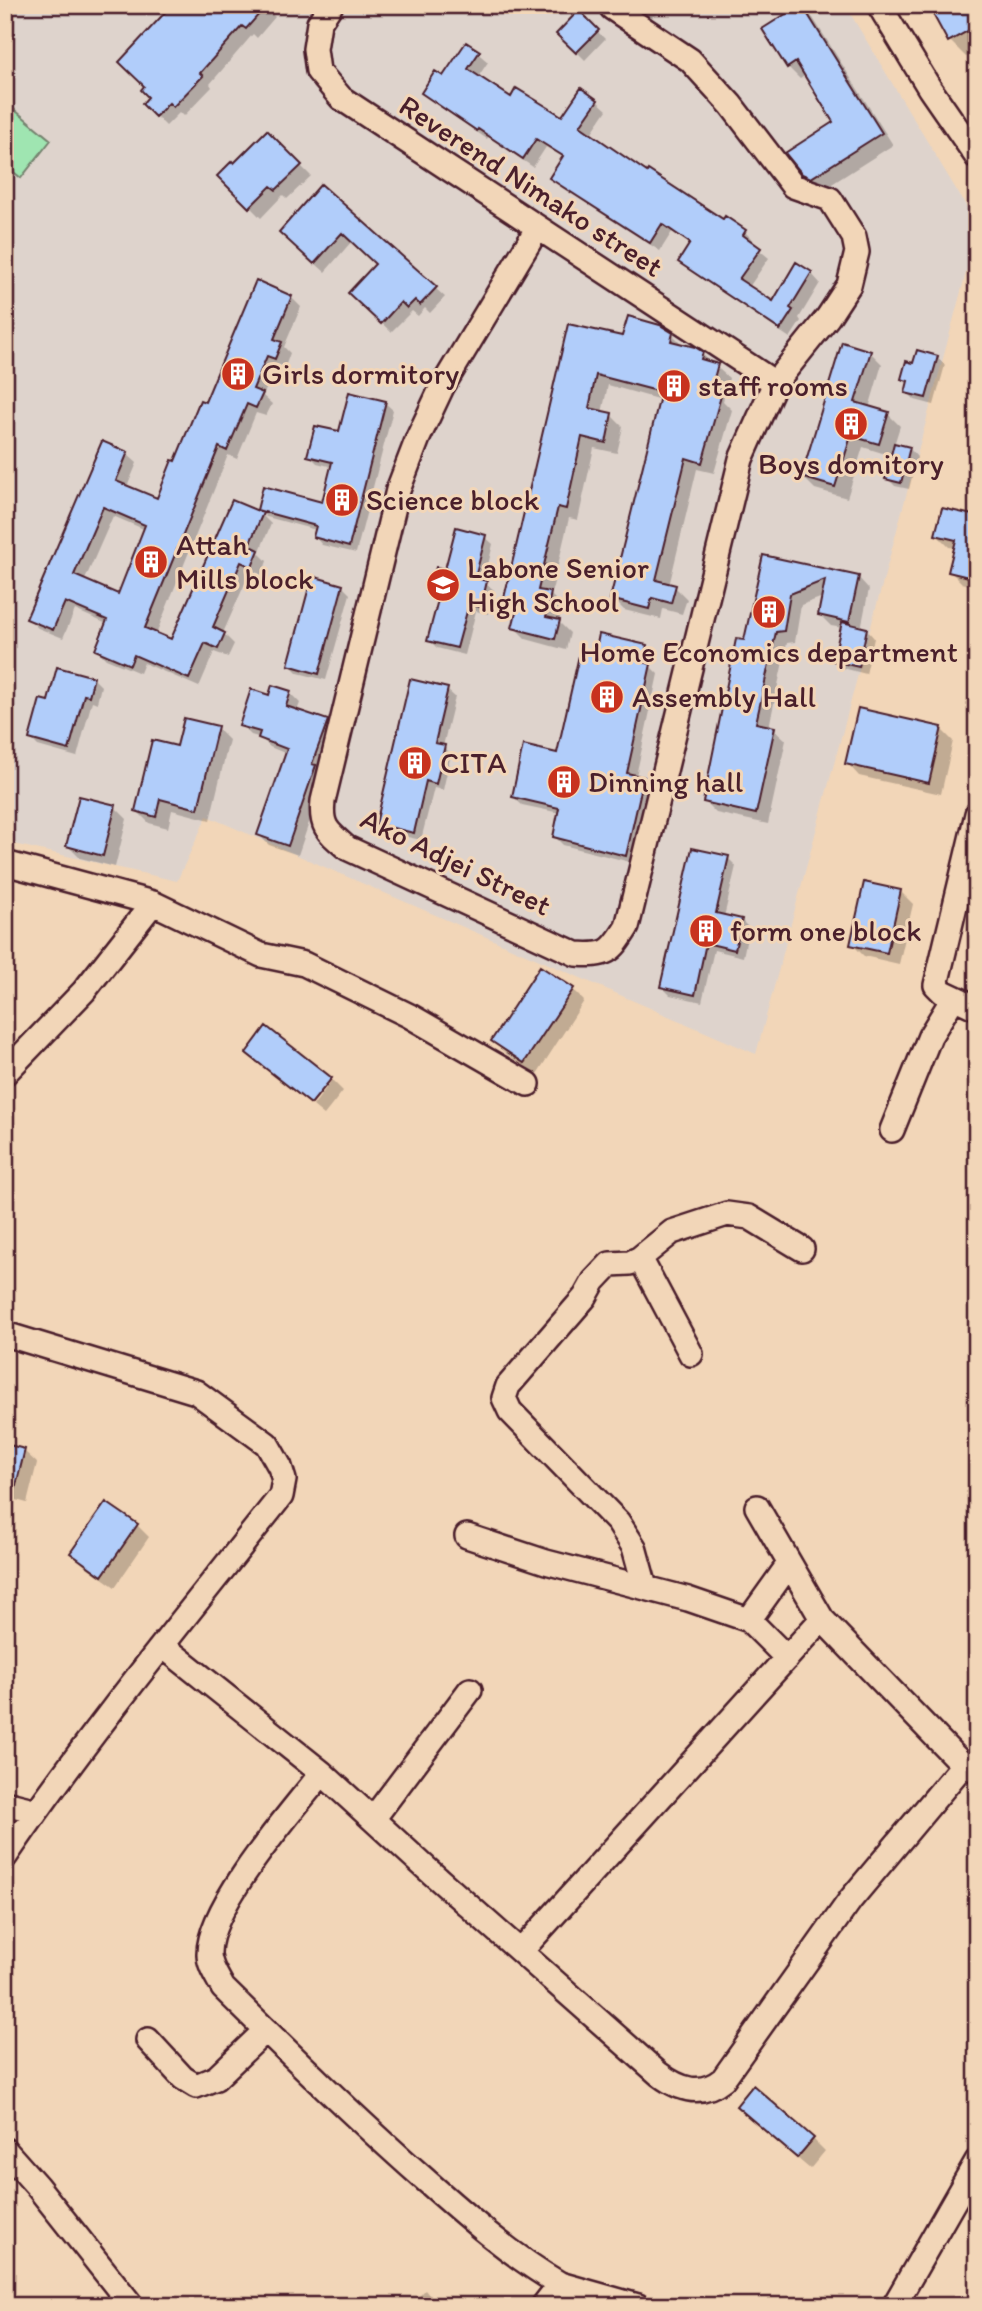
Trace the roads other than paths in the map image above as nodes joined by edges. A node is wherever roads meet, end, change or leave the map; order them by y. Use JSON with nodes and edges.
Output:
{"nodes":[{"id":1,"x":331,"y":5,"type":"edge"},
{"id":2,"x":879,"y":5,"type":"edge"},
{"id":3,"x":612,"y":8,"type":"dead end"},
{"id":4,"x":975,"y":151,"type":"edge"},
{"id":5,"x":537,"y":229,"type":"junction"},
{"id":6,"x":775,"y":383,"type":"junction"},
{"id":7,"x":977,"y":814,"type":"edge"},
{"id":8,"x":5,"y":863,"type":"edge"},
{"id":9,"x":153,"y":903,"type":"junction"},
{"id":10,"x":954,"y":997,"type":"junction"},
{"id":11,"x":977,"y":1008,"type":"edge"},
{"id":12,"x":5,"y":1073,"type":"edge"},
{"id":13,"x":527,"y":1084,"type":"dead end"},
{"id":14,"x":892,"y":1130,"type":"dead end"},
{"id":15,"x":802,"y":1249,"type":"dead end"},
{"id":16,"x":640,"y":1258,"type":"junction"},
{"id":17,"x":5,"y":1334,"type":"edge"},
{"id":18,"x":691,"y":1354,"type":"dead end"},
{"id":19,"x":757,"y":1507,"type":"dead end"},
{"id":20,"x":467,"y":1536,"type":"dead end"},
{"id":21,"x":789,"y":1564,"type":"junction"},
{"id":22,"x":645,"y":1587,"type":"junction"},
{"id":23,"x":822,"y":1619,"type":"junction"},
{"id":24,"x":749,"y":1620,"type":"junction"},
{"id":25,"x":163,"y":1646,"type":"junction"},
{"id":26,"x":787,"y":1658,"type":"junction"},
{"id":27,"x":470,"y":1690,"type":"dead end"},
{"id":28,"x":970,"y":1767,"type":"edge"},
{"id":29,"x":322,"y":1773,"type":"junction"},
{"id":30,"x":5,"y":1803,"type":"edge"},
{"id":31,"x":37,"y":1811,"type":"junction"},
{"id":32,"x":373,"y":1819,"type":"junction"},
{"id":33,"x":5,"y":1857,"type":"edge"},
{"id":34,"x":521,"y":1951,"type":"junction"},
{"id":35,"x":266,"y":2030,"type":"junction"},
{"id":36,"x":148,"y":2040,"type":"dead end"},
{"id":37,"x":5,"y":2150,"type":"edge"},
{"id":38,"x":977,"y":2161,"type":"edge"},
{"id":39,"x":560,"y":2284,"type":"junction"},
{"id":40,"x":132,"y":2306,"type":"edge"},
{"id":41,"x":543,"y":2306,"type":"edge"},
{"id":42,"x":638,"y":2306,"type":"edge"},
{"id":43,"x":894,"y":2306,"type":"edge"}],
"edges":[{"from":1,"to":5,"type":"street","name":"Reverend Nimako street"},
{"from":2,"to":4,"type":"street"},
{"from":3,"to":6,"type":"street","name":"Ako Adjei Street"},
{"from":5,"to":6,"type":"street","name":"Reverend Nimako street"},
{"from":5,"to":6,"type":"street","name":"Ako Adjei Street"},
{"from":7,"to":10,"type":"street"},
{"from":8,"to":9,"type":"street"},
{"from":9,"to":12,"type":"street"},
{"from":9,"to":13,"type":"street"},
{"from":10,"to":11,"type":"street"},
{"from":10,"to":14,"type":"street"},
{"from":15,"to":16,"type":"street"},
{"from":16,"to":18,"type":"street"},
{"from":16,"to":22,"type":"street"},
{"from":17,"to":25,"type":"street"},
{"from":19,"to":21,"type":"street"},
{"from":20,"to":22,"type":"street"},
{"from":21,"to":23,"type":"street"},
{"from":21,"to":24,"type":"street"},
{"from":22,"to":24,"type":"street"},
{"from":23,"to":26,"type":"street"},
{"from":23,"to":28,"type":"street"},
{"from":24,"to":26,"type":"street"},
{"from":25,"to":29,"type":"street"},
{"from":25,"to":31,"type":"street"},
{"from":26,"to":34,"type":"street"},
{"from":27,"to":32,"type":"street"},
{"from":28,"to":34,"type":"street"},
{"from":29,"to":32,"type":"street"},
{"from":29,"to":35,"type":"street"},
{"from":30,"to":31,"type":"street"},
{"from":31,"to":33,"type":"street"},
{"from":32,"to":34,"type":"street"},
{"from":35,"to":36,"type":"street"},
{"from":35,"to":39,"type":"street"},
{"from":37,"to":40,"type":"street"},
{"from":38,"to":43,"type":"street"},
{"from":39,"to":41,"type":"street"},
{"from":39,"to":42,"type":"street"}]}
